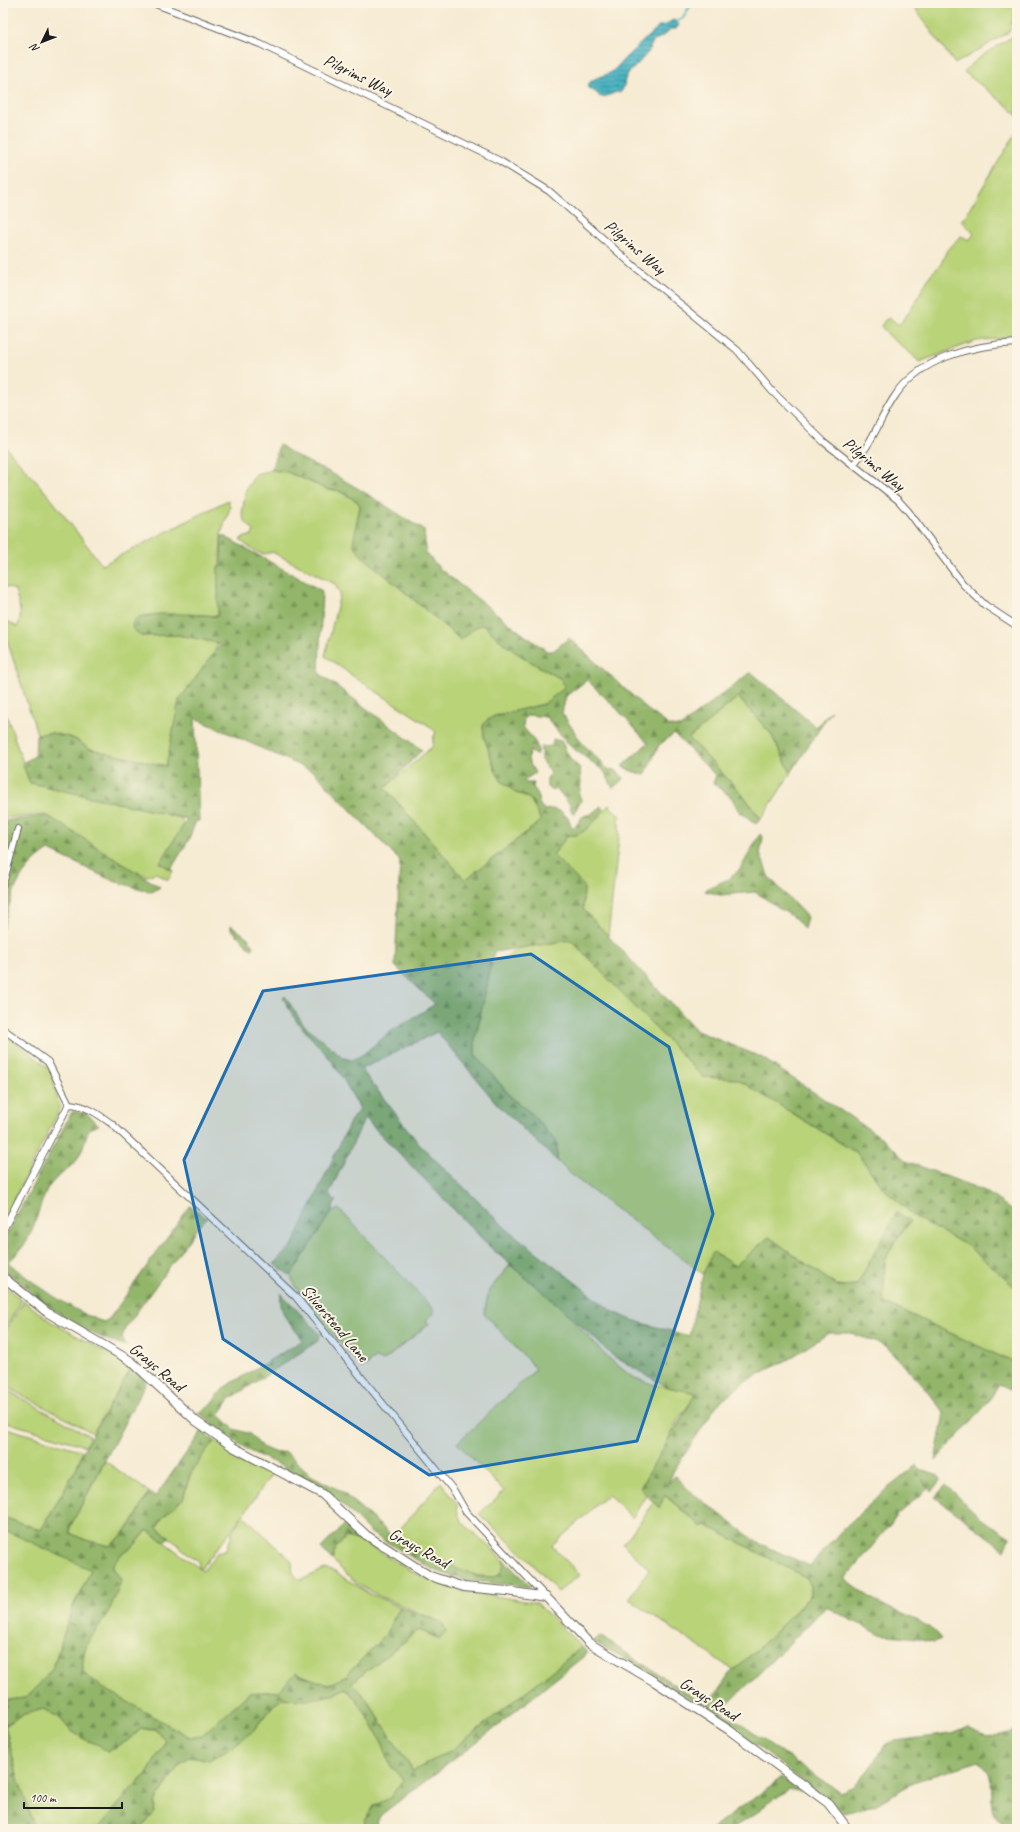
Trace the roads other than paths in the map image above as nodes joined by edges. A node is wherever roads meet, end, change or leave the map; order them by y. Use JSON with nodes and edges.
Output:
{"nodes":[{"id":1,"x":153,"y":3,"type":"edge"},
{"id":2,"x":1017,"y":343,"type":"edge"},
{"id":3,"x":853,"y":465,"type":"junction"},
{"id":4,"x":1017,"y":626,"type":"edge"},
{"id":5,"x":18,"y":829,"type":"dead end"},
{"id":6,"x":3,"y":884,"type":"edge"},
{"id":7,"x":3,"y":1028,"type":"edge"},
{"id":8,"x":69,"y":1104,"type":"junction"},
{"id":9,"x":3,"y":1230,"type":"edge"},
{"id":10,"x":3,"y":1277,"type":"edge"},
{"id":11,"x":546,"y":1597,"type":"junction"},
{"id":12,"x":848,"y":1829,"type":"edge"}],
"edges":[{"from":1,"to":3,"type":"street","name":"Pilgrims Way"},
{"from":2,"to":3,"type":"street"},
{"from":3,"to":4,"type":"street","name":"Pilgrims Way"},
{"from":5,"to":6,"type":"street"},
{"from":7,"to":8,"type":"street"},
{"from":8,"to":9,"type":"street"},
{"from":8,"to":11,"type":"street","name":"Silverstead Lane"},
{"from":10,"to":11,"type":"street","name":"Grays Road"},
{"from":11,"to":12,"type":"street","name":"Grays Road"}]}
